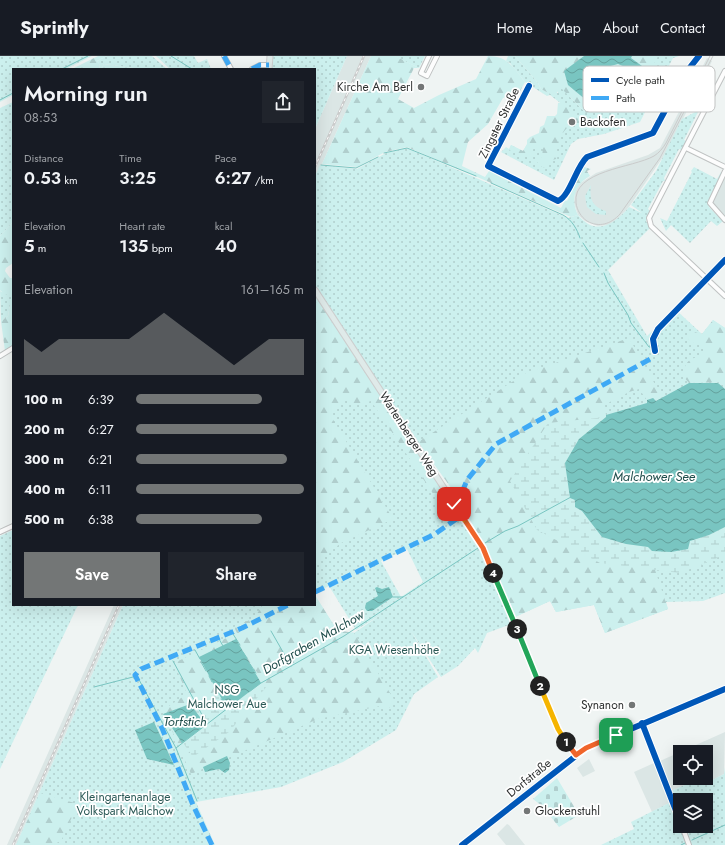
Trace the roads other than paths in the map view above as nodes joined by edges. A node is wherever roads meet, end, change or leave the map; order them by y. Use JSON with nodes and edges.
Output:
{"nodes":[{"id":1,"x":224,"y":56,"type":"edge"},
{"id":2,"x":270,"y":56,"type":"edge"},
{"id":3,"x":429,"y":56,"type":"edge"},
{"id":4,"x":437,"y":56,"type":"edge"},
{"id":5,"x":699,"y":56,"type":"edge"},
{"id":6,"x":691,"y":66,"type":"edge"},
{"id":7,"x":269,"y":67,"type":"edge"},
{"id":8,"x":230,"y":68,"type":"edge"},
{"id":9,"x":254,"y":68,"type":"edge"},
{"id":10,"x":725,"y":72,"type":"edge"},
{"id":11,"x":529,"y":86,"type":"dead end"},
{"id":12,"x":715,"y":91,"type":"edge"},
{"id":13,"x":664,"y":112,"type":"edge"},
{"id":14,"x":704,"y":112,"type":"edge"},
{"id":15,"x":686,"y":148,"type":"junction"},
{"id":16,"x":725,"y":167,"type":"edge"},
{"id":17,"x":725,"y":171,"type":"edge"},
{"id":18,"x":725,"y":220,"type":"edge"},
{"id":19,"x":725,"y":260,"type":"edge"},
{"id":20,"x":706,"y":279,"type":"junction"},
{"id":21,"x":316,"y":292,"type":"edge"},
{"id":22,"x":725,"y":296,"type":"edge"},
{"id":23,"x":12,"y":349,"type":"edge"},
{"id":24,"x":655,"y":351,"type":"dead end"},
{"id":25,"x":0,"y":356,"type":"edge"},
{"id":26,"x":12,"y":526,"type":"edge"},
{"id":27,"x":0,"y":532,"type":"edge"},
{"id":28,"x":725,"y":689,"type":"edge"},
{"id":29,"x":642,"y":723,"type":"junction"},
{"id":30,"x":576,"y":755,"type":"junction"},
{"id":31,"x":673,"y":803,"type":"edge"},
{"id":32,"x":685,"y":833,"type":"edge"},
{"id":33,"x":462,"y":845,"type":"edge"},
{"id":34,"x":689,"y":845,"type":"edge"}],
"edges":[{"from":1,"to":8,"type":"street"},
{"from":2,"to":7,"type":"main road"},
{"from":3,"to":4,"type":"street"},
{"from":5,"to":6,"type":"street","name":"Zingster Straße"},
{"from":7,"to":9,"type":"street"},
{"from":10,"to":12,"type":"street"},
{"from":11,"to":13,"type":"street","name":"Zingster Straße"},
{"from":14,"to":15,"type":"street"},
{"from":15,"to":16,"type":"street"},
{"from":15,"to":20,"type":"street"},
{"from":17,"to":18,"type":"street"},
{"from":19,"to":20,"type":"street"},
{"from":20,"to":22,"type":"street"},
{"from":20,"to":24,"type":"street"},
{"from":21,"to":30,"type":"main road","name":"Wartenberger Weg"},
{"from":23,"to":25,"type":"street"},
{"from":26,"to":27,"type":"street"},
{"from":28,"to":29,"type":"main road","name":"Dorfstraße"},
{"from":29,"to":30,"type":"main road","name":"Dorfstraße"},
{"from":29,"to":31,"type":"street"},
{"from":30,"to":33,"type":"main road","name":"Dorfstraße"},
{"from":32,"to":34,"type":"street"}]}
